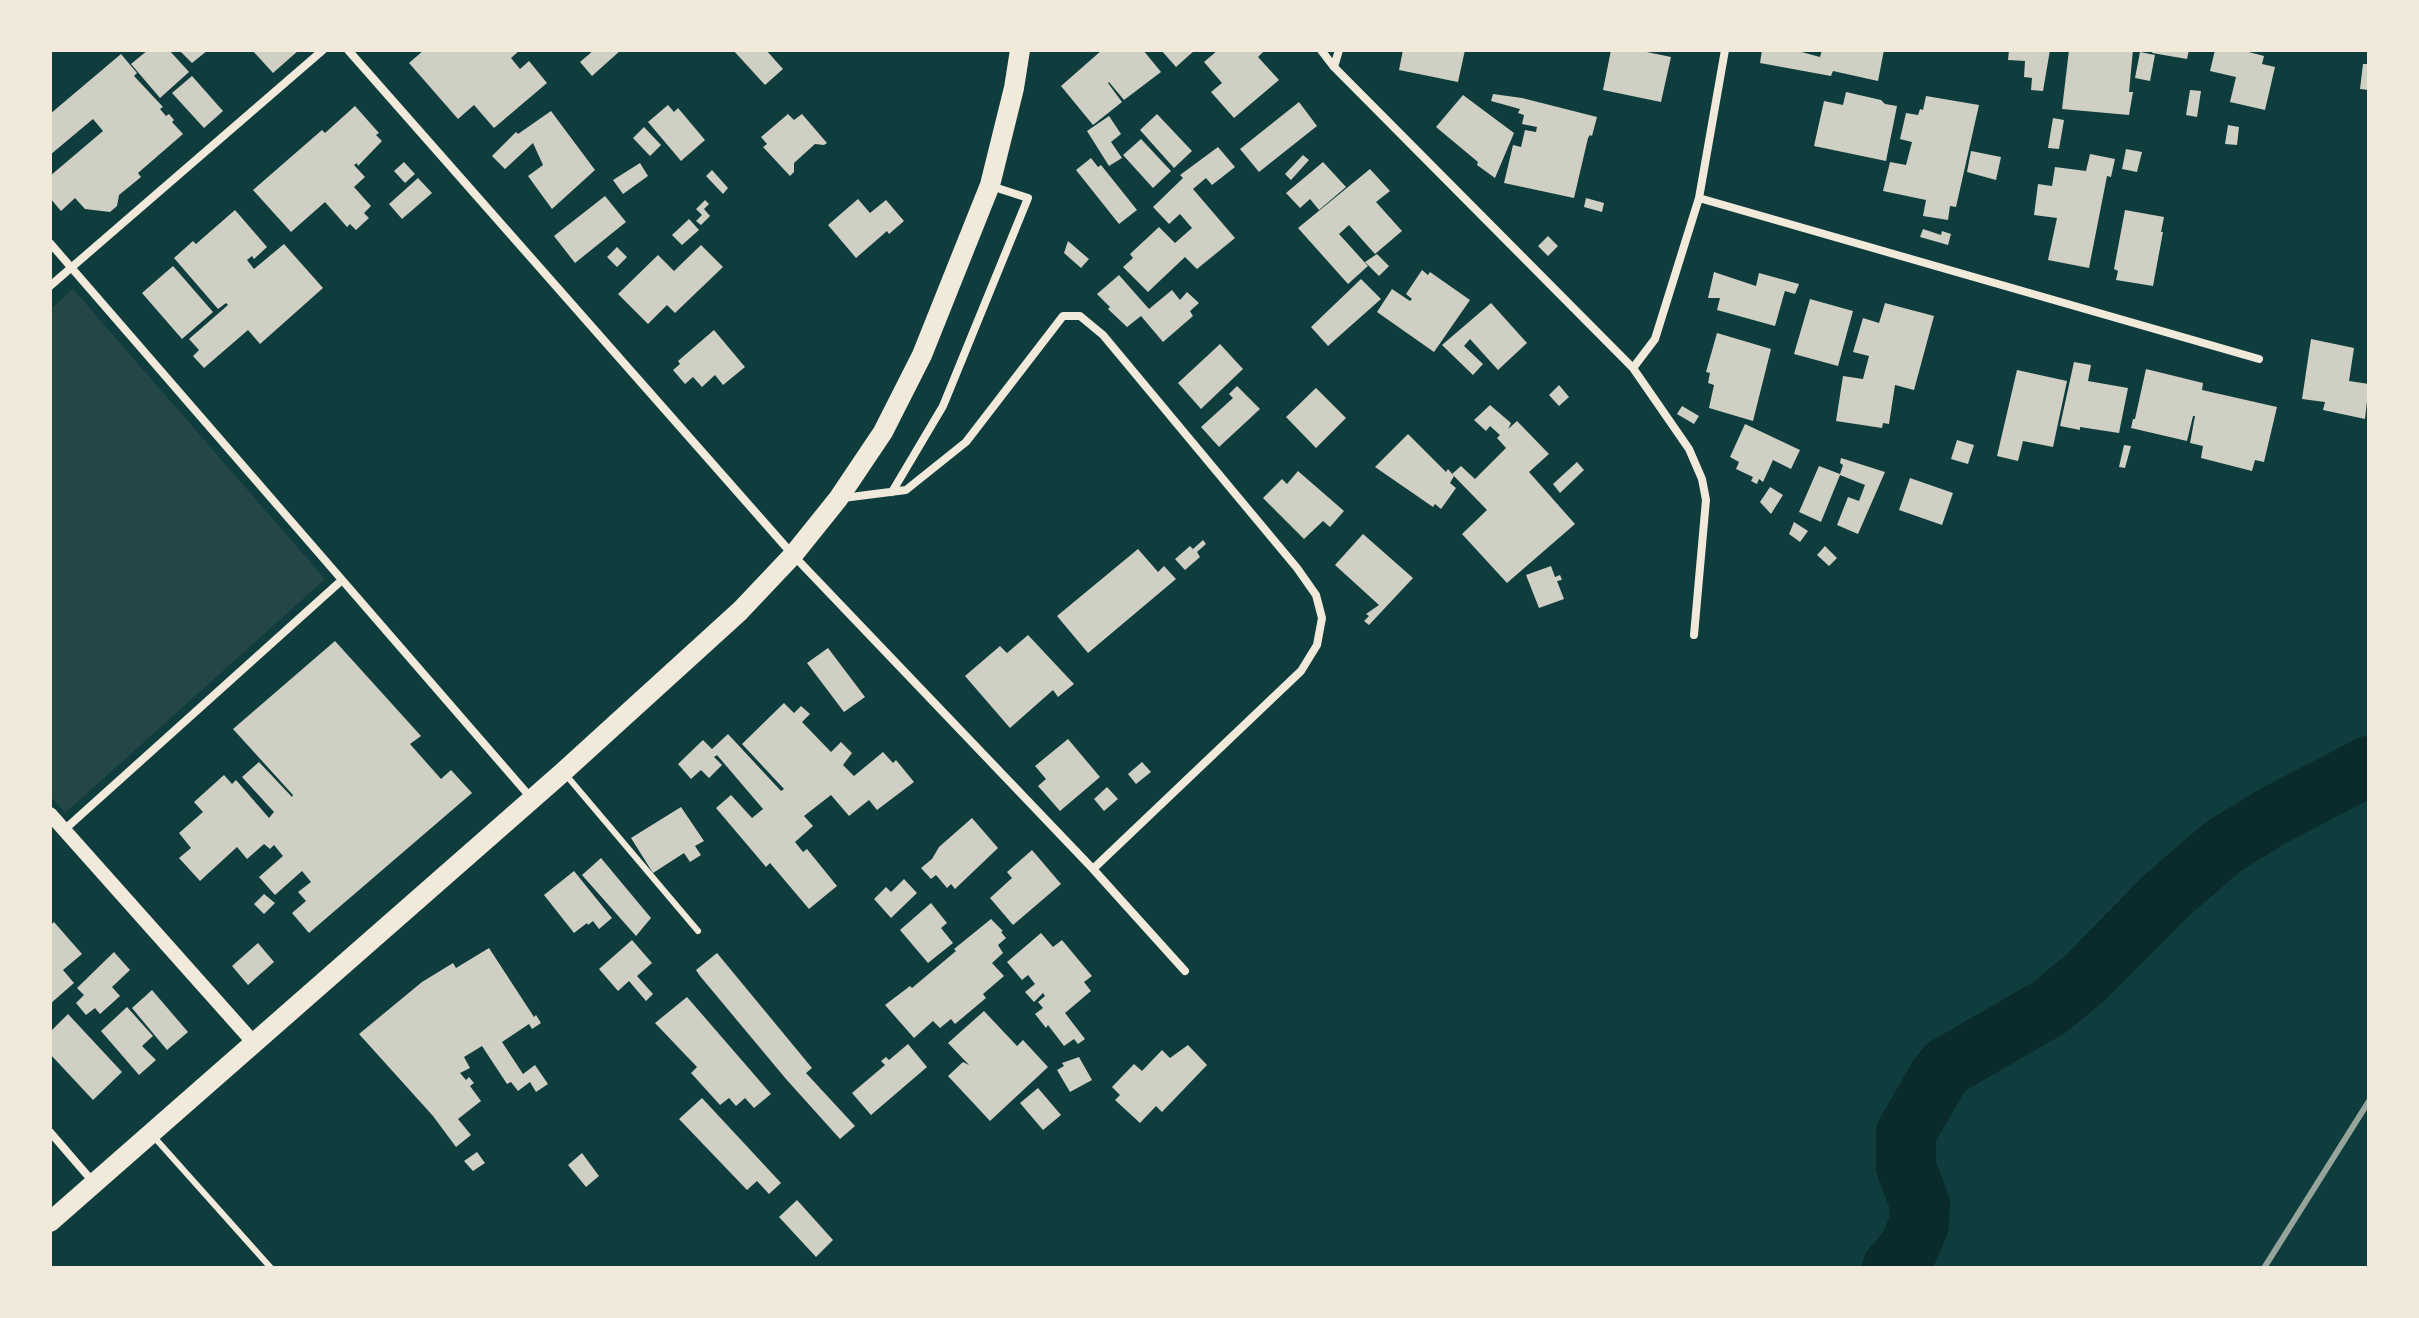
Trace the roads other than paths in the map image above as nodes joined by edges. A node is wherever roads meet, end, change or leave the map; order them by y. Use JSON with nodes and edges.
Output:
{"nodes":[{"id":1,"x":323,"y":50,"type":"edge"},
{"id":2,"x":348,"y":50,"type":"edge"},
{"id":3,"x":1020,"y":50,"type":"edge"},
{"id":4,"x":1321,"y":50,"type":"edge"},
{"id":5,"x":1339,"y":50,"type":"edge"},
{"id":6,"x":1725,"y":50,"type":"edge"},
{"id":7,"x":1334,"y":67,"type":"junction"},
{"id":8,"x":990,"y":185,"type":"junction"},
{"id":9,"x":1699,"y":198,"type":"junction"},
{"id":10,"x":50,"y":243,"type":"edge"},
{"id":11,"x":71,"y":268,"type":"junction"},
{"id":12,"x":50,"y":286,"type":"edge"},
{"id":13,"x":2259,"y":359,"type":"dead end"},
{"id":14,"x":1633,"y":368,"type":"junction"},
{"id":15,"x":892,"y":492,"type":"junction"},
{"id":16,"x":838,"y":499,"type":"junction"},
{"id":17,"x":793,"y":555,"type":"junction"},
{"id":18,"x":342,"y":580,"type":"junction"},
{"id":19,"x":1694,"y":635,"type":"dead end"},
{"id":20,"x":563,"y":772,"type":"junction"},
{"id":21,"x":532,"y":800,"type":"junction"},
{"id":22,"x":50,"y":814,"type":"edge"},
{"id":23,"x":64,"y":830,"type":"junction"},
{"id":24,"x":1093,"y":869,"type":"junction"},
{"id":25,"x":698,"y":931,"type":"dead end"},
{"id":26,"x":1185,"y":971,"type":"dead end"},
{"id":27,"x":254,"y":1043,"type":"junction"},
{"id":28,"x":50,"y":1132,"type":"edge"},
{"id":29,"x":152,"y":1134,"type":"junction"},
{"id":30,"x":95,"y":1184,"type":"junction"},
{"id":31,"x":50,"y":1222,"type":"edge"},
{"id":32,"x":271,"y":1268,"type":"edge"}],
"edges":[{"from":1,"to":11,"type":"street"},
{"from":2,"to":17,"type":"street"},
{"from":3,"to":8,"type":"main road"},
{"from":4,"to":7,"type":"street"},
{"from":5,"to":7,"type":"street"},
{"from":6,"to":9,"type":"street"},
{"from":7,"to":14,"type":"street"},
{"from":8,"to":15,"type":"street"},
{"from":8,"to":16,"type":"main road"},
{"from":9,"to":13,"type":"street"},
{"from":9,"to":14,"type":"street"},
{"from":10,"to":11,"type":"street"},
{"from":11,"to":12,"type":"street"},
{"from":11,"to":18,"type":"street"},
{"from":14,"to":19,"type":"street"},
{"from":15,"to":16,"type":"street"},
{"from":15,"to":24,"type":"street"},
{"from":16,"to":17,"type":"main road"},
{"from":17,"to":20,"type":"main road"},
{"from":17,"to":24,"type":"street"},
{"from":18,"to":21,"type":"street"},
{"from":18,"to":23,"type":"street"},
{"from":20,"to":21,"type":"main road"},
{"from":20,"to":25,"type":"lane"},
{"from":21,"to":27,"type":"main road"},
{"from":22,"to":23,"type":"street"},
{"from":23,"to":27,"type":"street"},
{"from":24,"to":26,"type":"street"},
{"from":27,"to":29,"type":"main road"},
{"from":28,"to":30,"type":"street"},
{"from":29,"to":30,"type":"main road"},
{"from":29,"to":32,"type":"lane"},
{"from":30,"to":31,"type":"main road"}]}
